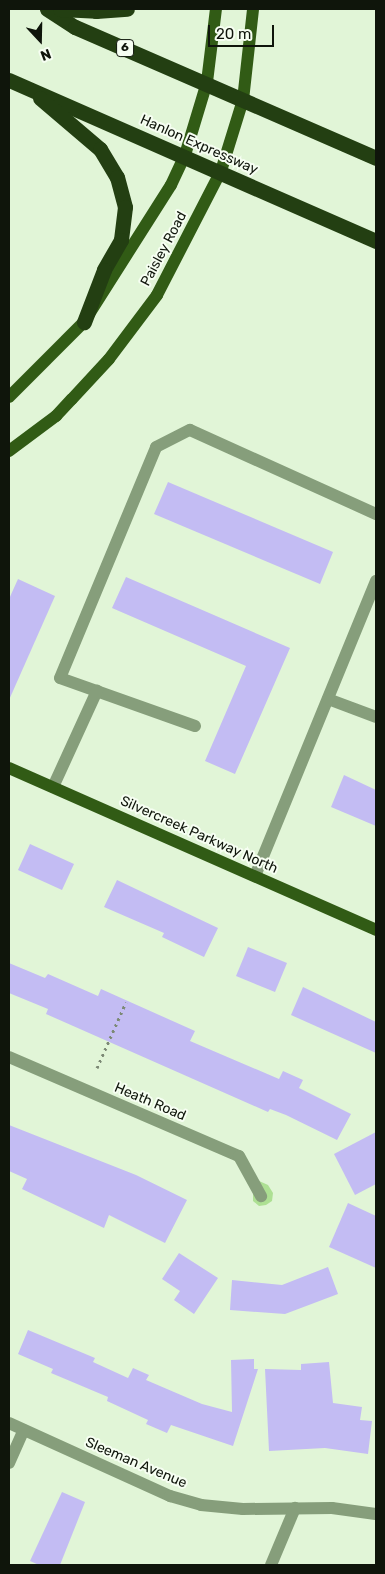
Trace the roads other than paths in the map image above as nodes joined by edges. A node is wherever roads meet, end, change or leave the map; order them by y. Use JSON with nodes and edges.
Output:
{"nodes":[{"id":1,"x":47,"y":9,"type":"edge"},
{"id":2,"x":60,"y":9,"type":"edge"},
{"id":3,"x":127,"y":9,"type":"edge"},
{"id":4,"x":216,"y":9,"type":"edge"},
{"id":5,"x":253,"y":9,"type":"edge"},
{"id":6,"x":9,"y":80,"type":"edge"},
{"id":7,"x":207,"y":82,"type":"junction"},
{"id":8,"x":28,"y":88,"type":"junction"},
{"id":9,"x":243,"y":100,"type":"junction"},
{"id":10,"x":186,"y":155,"type":"junction"},
{"id":11,"x":376,"y":158,"type":"edge"},
{"id":12,"x":221,"y":171,"type":"junction"},
{"id":13,"x":376,"y":241,"type":"edge"},
{"id":14,"x":84,"y":322,"type":"junction"},
{"id":15,"x":9,"y":397,"type":"edge"},
{"id":16,"x":9,"y":451,"type":"edge"},
{"id":17,"x":376,"y":514,"type":"edge"},
{"id":18,"x":376,"y":581,"type":"edge"},
{"id":19,"x":97,"y":691,"type":"junction"},
{"id":20,"x":328,"y":699,"type":"junction"},
{"id":21,"x":376,"y":717,"type":"edge"},
{"id":22,"x":195,"y":726,"type":"dead end"},
{"id":23,"x":9,"y":768,"type":"edge"},
{"id":24,"x":53,"y":787,"type":"junction"},
{"id":25,"x":255,"y":876,"type":"junction"},
{"id":26,"x":376,"y":930,"type":"edge"},
{"id":27,"x":9,"y":1057,"type":"edge"},
{"id":28,"x":261,"y":1196,"type":"dead end"},
{"id":29,"x":9,"y":1423,"type":"edge"},
{"id":30,"x":24,"y":1430,"type":"junction"},
{"id":31,"x":9,"y":1463,"type":"edge"},
{"id":32,"x":295,"y":1508,"type":"junction"},
{"id":33,"x":376,"y":1514,"type":"edge"},
{"id":34,"x":271,"y":1565,"type":"edge"}],
"edges":[{"from":1,"to":7,"type":"highway","number":"6"},
{"from":2,"to":3,"type":"highway"},
{"from":4,"to":7,"type":"main road","name":"Paisley Road"},
{"from":5,"to":9,"type":"main road","name":"Paisley Road"},
{"from":6,"to":8,"type":"highway","name":"Hanlon Expressway"},
{"from":7,"to":9,"type":"highway","number":"6"},
{"from":7,"to":10,"type":"main road","name":"Paisley Road"},
{"from":8,"to":10,"type":"highway","name":"Hanlon Expressway"},
{"from":8,"to":14,"type":"highway"},
{"from":9,"to":11,"type":"highway","number":"6"},
{"from":9,"to":12,"type":"main road","name":"Paisley Road"},
{"from":10,"to":12,"type":"highway","name":"Hanlon Expressway"},
{"from":10,"to":14,"type":"main road","name":"Paisley Road"},
{"from":12,"to":13,"type":"highway","name":"Hanlon Expressway"},
{"from":12,"to":16,"type":"main road","name":"Paisley Road"},
{"from":14,"to":15,"type":"main road","name":"Paisley Road"},
{"from":17,"to":19,"type":"street"},
{"from":18,"to":20,"type":"street"},
{"from":19,"to":22,"type":"street"},
{"from":19,"to":24,"type":"street"},
{"from":20,"to":21,"type":"street"},
{"from":20,"to":25,"type":"street"},
{"from":23,"to":24,"type":"main road","name":"Silvercreek Parkway North"},
{"from":24,"to":25,"type":"main road","name":"Silvercreek Parkway North"},
{"from":25,"to":26,"type":"main road","name":"Silvercreek Parkway North"},
{"from":27,"to":28,"type":"street","name":"Heath Road"},
{"from":29,"to":30,"type":"street","name":"Sleeman Avenue"},
{"from":30,"to":31,"type":"street"},
{"from":30,"to":32,"type":"street","name":"Sleeman Avenue"},
{"from":32,"to":33,"type":"street","name":"Sleeman Avenue"},
{"from":32,"to":34,"type":"street"}]}
